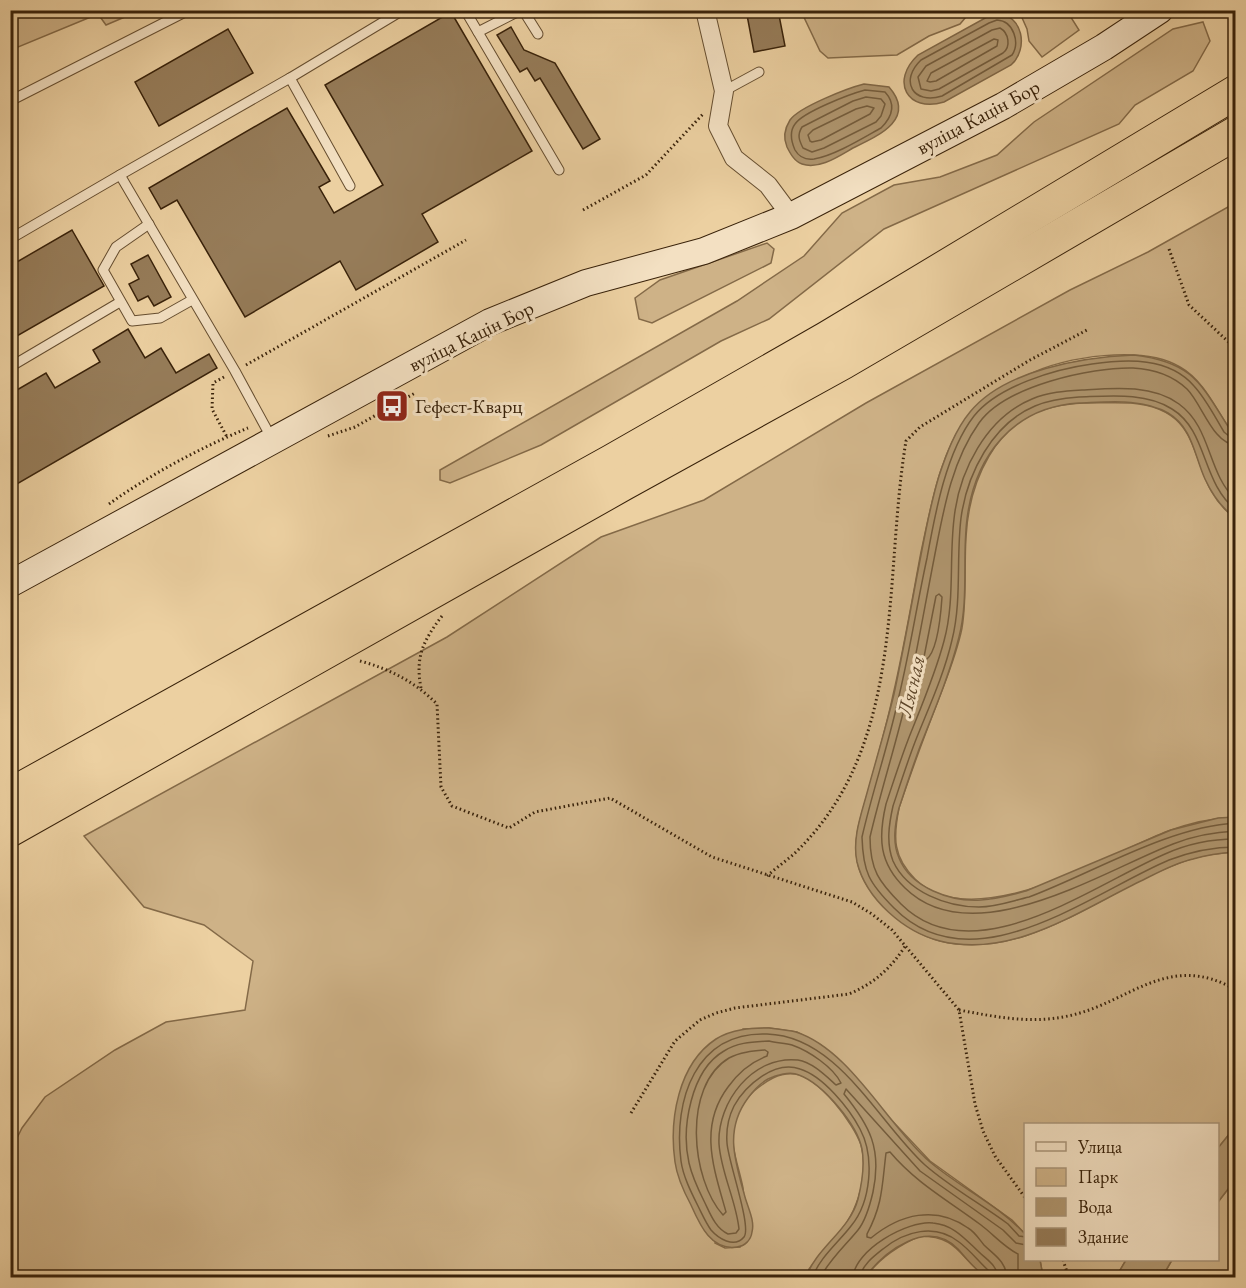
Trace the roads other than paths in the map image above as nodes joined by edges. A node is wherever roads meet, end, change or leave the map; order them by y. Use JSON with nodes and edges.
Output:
{"nodes":[{"id":1,"x":189,"y":10,"type":"edge"},
{"id":2,"x":403,"y":10,"type":"edge"},
{"id":3,"x":465,"y":10,"type":"edge"},
{"id":4,"x":522,"y":10,"type":"edge"},
{"id":5,"x":705,"y":10,"type":"edge"},
{"id":6,"x":1160,"y":10,"type":"edge"},
{"id":7,"x":478,"y":32,"type":"junction"},
{"id":8,"x":538,"y":34,"type":"dead end"},
{"id":9,"x":759,"y":72,"type":"dead end"},
{"id":10,"x":290,"y":78,"type":"junction"},
{"id":11,"x":724,"y":91,"type":"junction"},
{"id":12,"x":1236,"y":92,"type":"edge"},
{"id":13,"x":10,"y":101,"type":"edge"},
{"id":14,"x":1236,"y":133,"type":"edge"},
{"id":15,"x":559,"y":170,"type":"dead end"},
{"id":16,"x":120,"y":175,"type":"junction"},
{"id":17,"x":350,"y":186,"type":"dead end"},
{"id":18,"x":791,"y":216,"type":"junction"},
{"id":19,"x":149,"y":224,"type":"junction"},
{"id":20,"x":10,"y":239,"type":"edge"},
{"id":21,"x":192,"y":300,"type":"junction"},
{"id":22,"x":120,"y":302,"type":"junction"},
{"id":23,"x":10,"y":367,"type":"edge"},
{"id":24,"x":273,"y":441,"type":"junction"},
{"id":25,"x":10,"y":584,"type":"edge"},
{"id":26,"x":10,"y":795,"type":"edge"},
{"id":27,"x":10,"y":830,"type":"edge"}],
"edges":[{"from":1,"to":13,"type":"lane"},
{"from":2,"to":10,"type":"lane"},
{"from":3,"to":7,"type":"lane"},
{"from":4,"to":7,"type":"lane"},
{"from":4,"to":8,"type":"lane"},
{"from":5,"to":11,"type":"street"},
{"from":6,"to":18,"type":"main road","name":"вуліца Кацін Бор"},
{"from":7,"to":15,"type":"lane"},
{"from":9,"to":11,"type":"lane"},
{"from":10,"to":16,"type":"lane"},
{"from":10,"to":17,"type":"lane"},
{"from":11,"to":18,"type":"street"},
{"from":12,"to":26,"type":"highway"},
{"from":14,"to":27,"type":"highway"},
{"from":16,"to":19,"type":"lane"},
{"from":16,"to":20,"type":"lane"},
{"from":18,"to":24,"type":"main road","name":"вуліца Кацін Бор"},
{"from":19,"to":21,"type":"lane"},
{"from":19,"to":22,"type":"lane"},
{"from":21,"to":22,"type":"lane"},
{"from":21,"to":24,"type":"lane"},
{"from":22,"to":23,"type":"lane"},
{"from":24,"to":25,"type":"main road","name":"вуліца Кацін Бор"}]}
